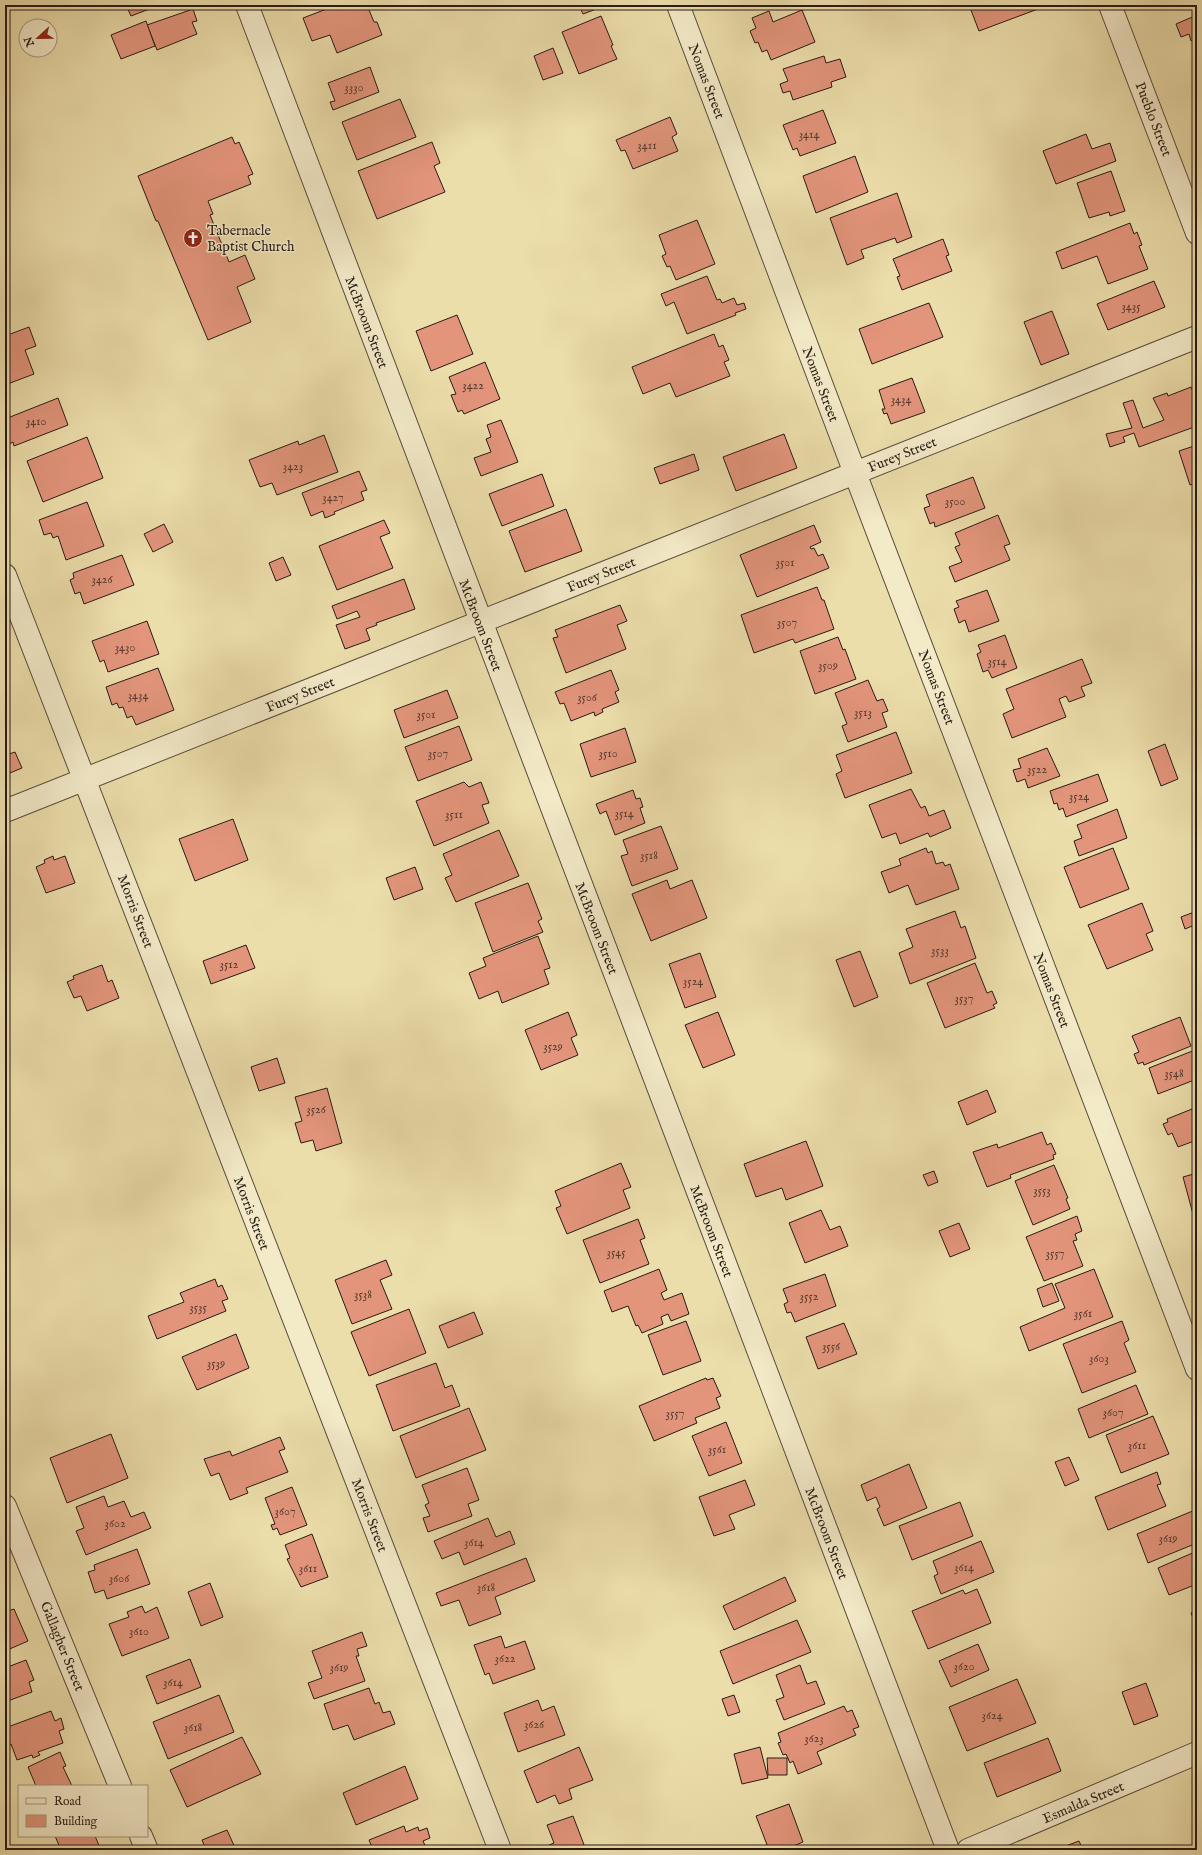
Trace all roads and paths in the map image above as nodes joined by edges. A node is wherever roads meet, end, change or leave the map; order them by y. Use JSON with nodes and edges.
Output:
{"nodes":[{"id":1,"x":247,"y":5,"type":"edge"},
{"id":2,"x":678,"y":5,"type":"edge"},
{"id":3,"x":1110,"y":5,"type":"edge"},
{"id":4,"x":1197,"y":234,"type":"edge"},
{"id":5,"x":1197,"y":336,"type":"edge"},
{"id":6,"x":855,"y":473,"type":"junction"},
{"id":7,"x":5,"y":576,"type":"edge"},
{"id":8,"x":480,"y":622,"type":"junction"},
{"id":9,"x":85,"y":780,"type":"junction"},
{"id":10,"x":5,"y":812,"type":"edge"},
{"id":11,"x":1197,"y":1369,"type":"edge"},
{"id":12,"x":5,"y":1506,"type":"edge"},
{"id":13,"x":1197,"y":1753,"type":"edge"},
{"id":14,"x":120,"y":1785,"type":"edge"},
{"id":15,"x":141,"y":1837,"type":"edge"},
{"id":16,"x":147,"y":1850,"type":"edge"},
{"id":17,"x":500,"y":1850,"type":"edge"},
{"id":18,"x":948,"y":1850,"type":"edge"},
{"id":19,"x":968,"y":1850,"type":"edge"}],
"edges":[{"from":1,"to":8,"type":"street","name":"McBroom Street"},
{"from":2,"to":6,"type":"street","name":"Nomas Street"},
{"from":3,"to":4,"type":"street","name":"Pueblo Street"},
{"from":5,"to":6,"type":"street","name":"Furey Street"},
{"from":6,"to":8,"type":"street","name":"Furey Street"},
{"from":6,"to":11,"type":"street","name":"Nomas Street"},
{"from":7,"to":9,"type":"street","name":"Morris Street"},
{"from":8,"to":9,"type":"street","name":"Furey Street"},
{"from":8,"to":18,"type":"street","name":"McBroom Street"},
{"from":9,"to":10,"type":"street","name":"Furey Street"},
{"from":9,"to":17,"type":"street","name":"Morris Street"},
{"from":12,"to":14,"type":"street","name":"Gallagher Street"},
{"from":13,"to":19,"type":"street","name":"Esmalda Street"},
{"from":15,"to":16,"type":"street"}]}
